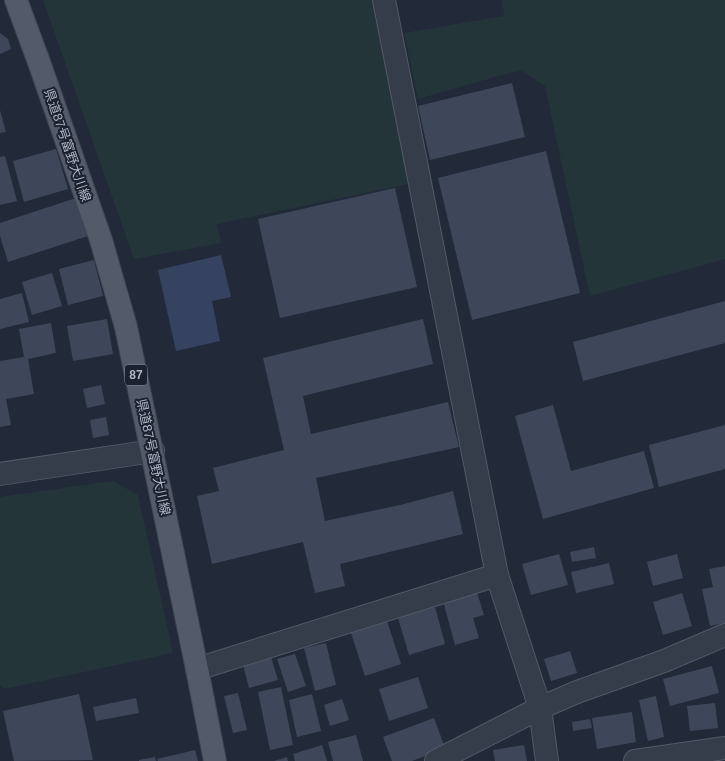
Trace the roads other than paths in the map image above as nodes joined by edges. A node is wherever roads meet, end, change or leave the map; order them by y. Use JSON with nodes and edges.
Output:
{"nodes":[{"id":1,"x":16,"y":0,"type":"edge"},
{"id":2,"x":384,"y":0,"type":"edge"},
{"id":3,"x":152,"y":451,"type":"junction"},
{"id":4,"x":0,"y":474,"type":"edge"},
{"id":5,"x":497,"y":575,"type":"junction"},
{"id":6,"x":725,"y":635,"type":"edge"},
{"id":7,"x":197,"y":669,"type":"junction"},
{"id":8,"x":540,"y":708,"type":"junction"},
{"id":9,"x":725,"y":748,"type":"edge"},
{"id":10,"x":215,"y":761,"type":"edge"},
{"id":11,"x":436,"y":761,"type":"edge"},
{"id":12,"x":547,"y":761,"type":"edge"},
{"id":13,"x":635,"y":761,"type":"edge"}],
"edges":[{"from":1,"to":3,"type":"main road","name":"県道87号富野大川線","number":"87"},
{"from":2,"to":5,"type":"street"},
{"from":3,"to":4,"type":"street"},
{"from":3,"to":7,"type":"main road","name":"県道87号富野大川線","number":"87"},
{"from":5,"to":7,"type":"street"},
{"from":5,"to":8,"type":"street"},
{"from":6,"to":8,"type":"street"},
{"from":7,"to":10,"type":"main road","name":"県道87号富野大川線","number":"87"},
{"from":8,"to":11,"type":"street"},
{"from":8,"to":12,"type":"street"},
{"from":9,"to":13,"type":"street"}]}
